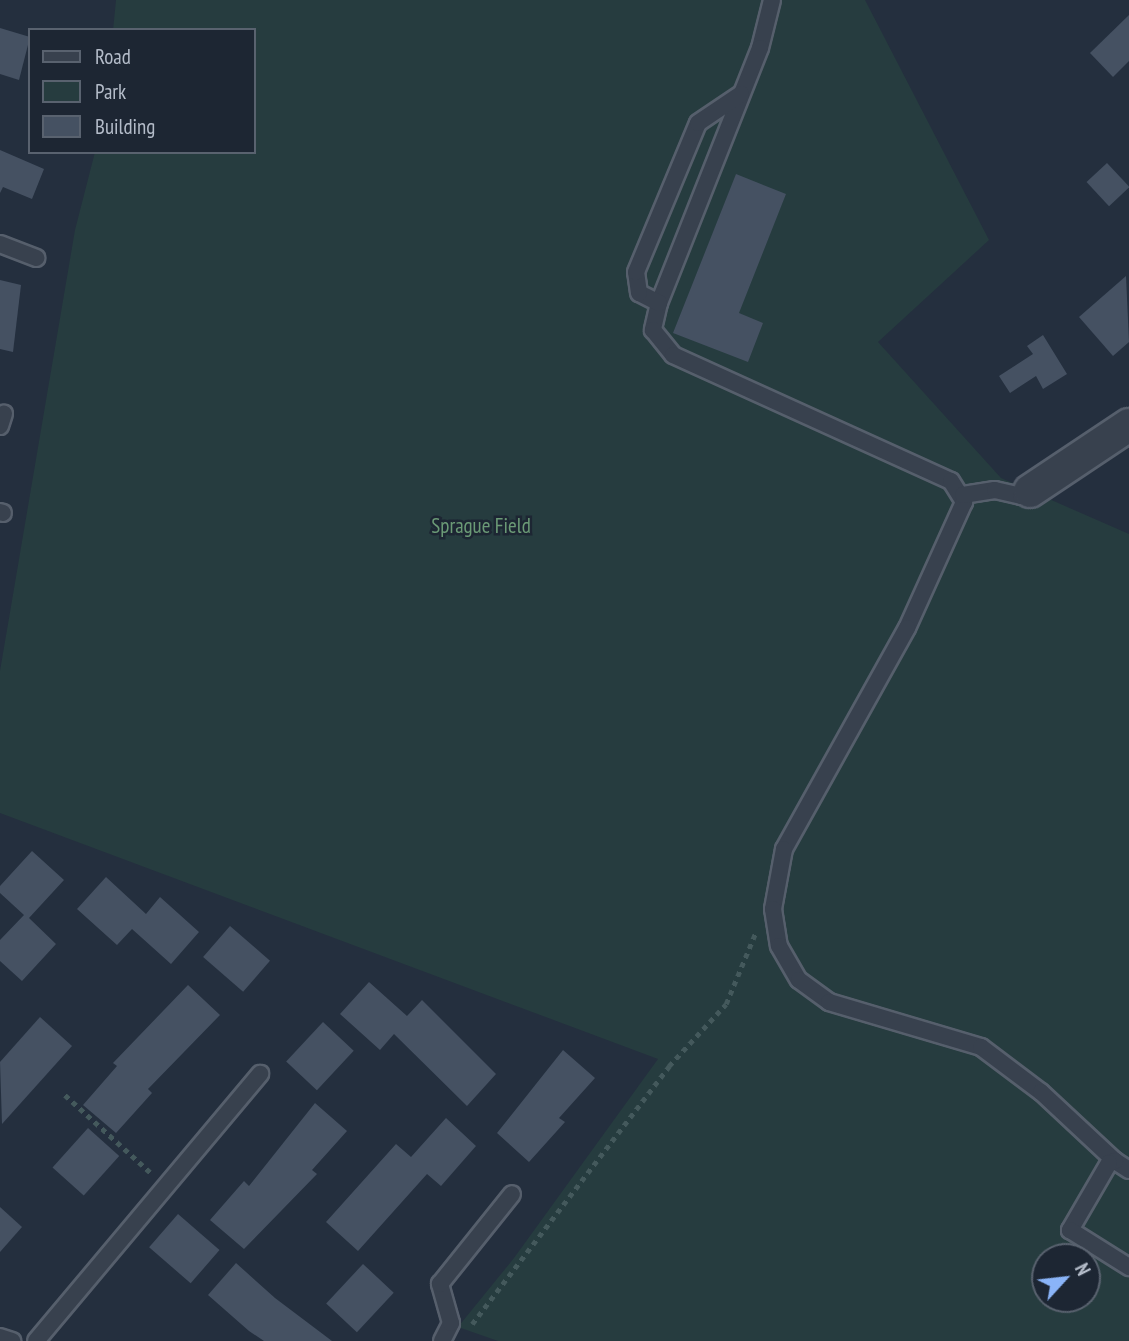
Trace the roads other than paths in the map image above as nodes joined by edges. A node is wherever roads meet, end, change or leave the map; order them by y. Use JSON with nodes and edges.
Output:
{"nodes":[{"id":1,"x":772,"y":0,"type":"edge"},
{"id":2,"x":741,"y":94,"type":"junction"},
{"id":3,"x":0,"y":244,"type":"edge"},
{"id":4,"x":36,"y":258,"type":"dead end"},
{"id":5,"x":659,"y":303,"type":"junction"},
{"id":6,"x":1129,"y":425,"type":"edge"},
{"id":7,"x":1030,"y":491,"type":"joint"},
{"id":8,"x":963,"y":495,"type":"junction"},
{"id":9,"x":260,"y":1074,"type":"dead end"},
{"id":10,"x":1122,"y":1166,"type":"edge"},
{"id":11,"x":512,"y":1194,"type":"dead end"},
{"id":12,"x":1129,"y":1267,"type":"edge"},
{"id":13,"x":0,"y":1337,"type":"edge"},
{"id":14,"x":444,"y":1338,"type":"edge"},
{"id":15,"x":12,"y":1341,"type":"edge"},
{"id":16,"x":36,"y":1341,"type":"edge"}],
"edges":[{"from":1,"to":2,"type":"lane"},
{"from":2,"to":5,"type":"lane"},
{"from":2,"to":5,"type":"lane"},
{"from":3,"to":4,"type":"lane"},
{"from":5,"to":8,"type":"lane"},
{"from":6,"to":7,"type":"street"},
{"from":7,"to":8,"type":"lane"},
{"from":8,"to":10,"type":"lane"},
{"from":9,"to":16,"type":"lane"},
{"from":10,"to":12,"type":"lane"},
{"from":11,"to":14,"type":"lane"},
{"from":13,"to":15,"type":"lane"}]}
